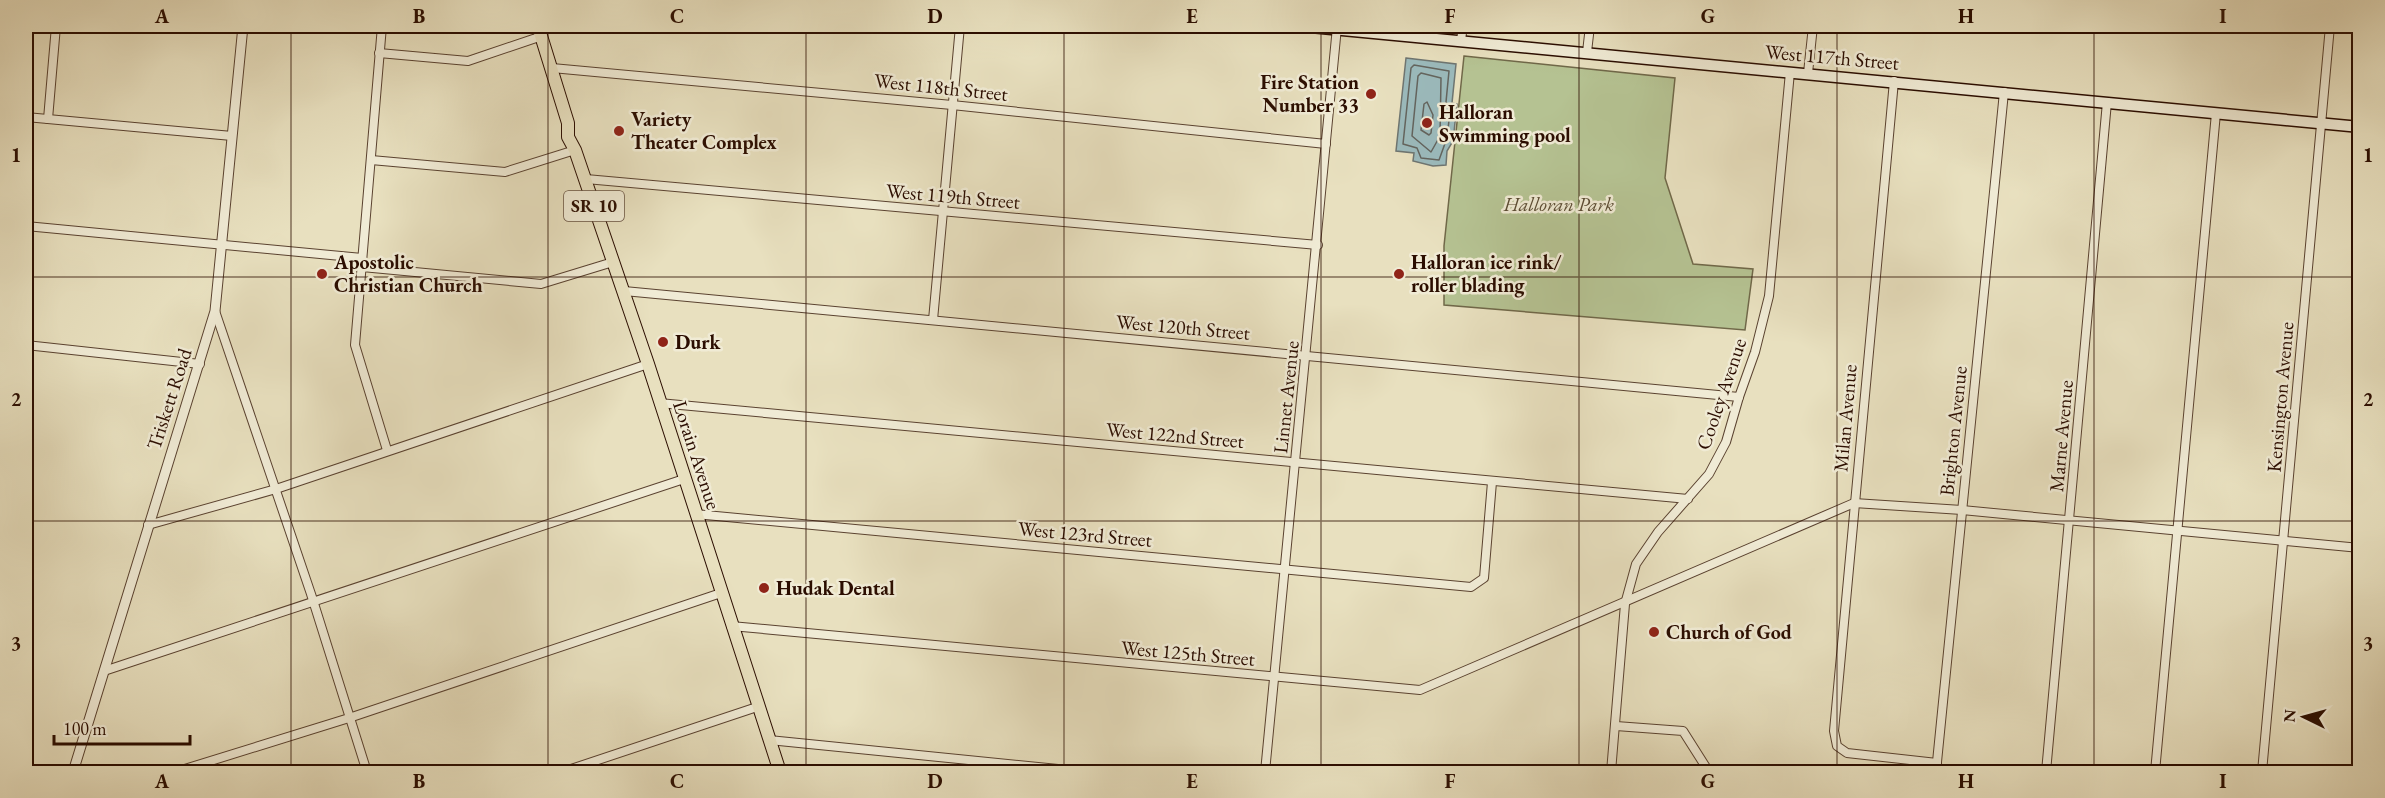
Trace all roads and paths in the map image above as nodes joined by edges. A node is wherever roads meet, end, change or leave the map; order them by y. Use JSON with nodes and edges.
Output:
{"nodes":[{"id":1,"x":56,"y":26,"type":"edge"},
{"id":2,"x":243,"y":26,"type":"edge"},
{"id":3,"x":382,"y":26,"type":"edge"},
{"id":4,"x":960,"y":26,"type":"edge"},
{"id":5,"x":1300,"y":26,"type":"edge"},
{"id":6,"x":1463,"y":26,"type":"edge"},
{"id":7,"x":1590,"y":26,"type":"edge"},
{"id":8,"x":1813,"y":26,"type":"edge"},
{"id":9,"x":2330,"y":26,"type":"edge"},
{"id":10,"x":1337,"y":27,"type":"edge"},
{"id":11,"x":540,"y":31,"type":"edge"},
{"id":12,"x":1461,"y":40,"type":"junction"},
{"id":13,"x":1587,"y":52,"type":"junction"},
{"id":14,"x":380,"y":53,"type":"junction"},
{"id":15,"x":552,"y":68,"type":"junction"},
{"id":16,"x":1790,"y":72,"type":"junction"},
{"id":17,"x":1808,"y":73,"type":"junction"},
{"id":18,"x":1894,"y":81,"type":"junction"},
{"id":19,"x":2004,"y":92,"type":"junction"},
{"id":20,"x":2108,"y":102,"type":"junction"},
{"id":21,"x":952,"y":105,"type":"junction"},
{"id":22,"x":2216,"y":113,"type":"junction"},
{"id":23,"x":26,"y":117,"type":"edge"},
{"id":24,"x":48,"y":119,"type":"junction"},
{"id":25,"x":2322,"y":124,"type":"junction"},
{"id":26,"x":2360,"y":127,"type":"edge"},
{"id":27,"x":232,"y":136,"type":"junction"},
{"id":28,"x":1326,"y":144,"type":"junction"},
{"id":29,"x":575,"y":150,"type":"junction"},
{"id":30,"x":371,"y":160,"type":"junction"},
{"id":31,"x":585,"y":179,"type":"junction"},
{"id":32,"x":943,"y":212,"type":"junction"},
{"id":33,"x":26,"y":226,"type":"edge"},
{"id":34,"x":221,"y":244,"type":"junction"},
{"id":35,"x":1318,"y":245,"type":"junction"},
{"id":36,"x":362,"y":258,"type":"junction"},
{"id":37,"x":613,"y":262,"type":"junction"},
{"id":38,"x":362,"y":267,"type":"junction"},
{"id":39,"x":624,"y":291,"type":"junction"},
{"id":40,"x":215,"y":311,"type":"junction"},
{"id":41,"x":933,"y":320,"type":"junction"},
{"id":42,"x":26,"y":345,"type":"edge"},
{"id":43,"x":1307,"y":356,"type":"junction"},
{"id":44,"x":200,"y":364,"type":"junction"},
{"id":45,"x":648,"y":364,"type":"junction"},
{"id":46,"x":1739,"y":397,"type":"junction"},
{"id":47,"x":660,"y":403,"type":"junction"},
{"id":48,"x":387,"y":450,"type":"junction"},
{"id":49,"x":1296,"y":463,"type":"junction"},
{"id":50,"x":684,"y":479,"type":"junction"},
{"id":51,"x":1492,"y":482,"type":"junction"},
{"id":52,"x":276,"y":489,"type":"junction"},
{"id":53,"x":1688,"y":499,"type":"junction"},
{"id":54,"x":1854,"y":503,"type":"junction"},
{"id":55,"x":1962,"y":510,"type":"junction"},
{"id":56,"x":695,"y":514,"type":"junction"},
{"id":57,"x":2070,"y":521,"type":"junction"},
{"id":58,"x":148,"y":525,"type":"junction"},
{"id":59,"x":2177,"y":530,"type":"junction"},
{"id":60,"x":2283,"y":540,"type":"junction"},
{"id":61,"x":2360,"y":548,"type":"edge"},
{"id":62,"x":1285,"y":570,"type":"junction"},
{"id":63,"x":721,"y":593,"type":"junction"},
{"id":64,"x":314,"y":602,"type":"junction"},
{"id":65,"x":1625,"y":604,"type":"junction"},
{"id":66,"x":731,"y":626,"type":"junction"},
{"id":67,"x":104,"y":671,"type":"junction"},
{"id":68,"x":1274,"y":678,"type":"junction"},
{"id":69,"x":758,"y":707,"type":"junction"},
{"id":70,"x":349,"y":718,"type":"junction"},
{"id":71,"x":1616,"y":726,"type":"junction"},
{"id":72,"x":769,"y":740,"type":"junction"},
{"id":73,"x":1937,"y":763,"type":"junction"},
{"id":74,"x":73,"y":772,"type":"edge"},
{"id":75,"x":175,"y":772,"type":"edge"},
{"id":76,"x":367,"y":772,"type":"edge"},
{"id":77,"x":562,"y":772,"type":"edge"},
{"id":78,"x":780,"y":772,"type":"edge"},
{"id":79,"x":1088,"y":772,"type":"edge"},
{"id":80,"x":1265,"y":772,"type":"edge"},
{"id":81,"x":1611,"y":772,"type":"edge"},
{"id":82,"x":1709,"y":772,"type":"edge"},
{"id":83,"x":1936,"y":772,"type":"edge"},
{"id":84,"x":2046,"y":772,"type":"edge"},
{"id":85,"x":2154,"y":772,"type":"edge"},
{"id":86,"x":2262,"y":772,"type":"edge"}],
"edges":[{"from":1,"to":24,"type":"street"},
{"from":2,"to":27,"type":"street","name":"Triskett Road"},
{"from":3,"to":14,"type":"street"},
{"from":4,"to":21,"type":"street"},
{"from":5,"to":10,"type":"main road","name":"West 117th Street"},
{"from":6,"to":12,"type":"street"},
{"from":7,"to":13,"type":"street"},
{"from":8,"to":17,"type":"street"},
{"from":9,"to":25,"type":"street","name":"Kensington Avenue"},
{"from":10,"to":12,"type":"main road","name":"West 117th Street"},
{"from":10,"to":28,"type":"street","name":"Linnet Avenue"},
{"from":11,"to":14,"type":"street"},
{"from":11,"to":15,"type":"main road","name":"Lorain Avenue","number":"SR 10"},
{"from":12,"to":13,"type":"main road","name":"West 117th Street"},
{"from":13,"to":16,"type":"main road","name":"West 117th Street"},
{"from":14,"to":30,"type":"street"},
{"from":15,"to":21,"type":"street","name":"West 118th Street"},
{"from":15,"to":29,"type":"main road","name":"Lorain Avenue","number":"SR 10"},
{"from":16,"to":17,"type":"main road","name":"West 117th Street"},
{"from":16,"to":46,"type":"street","name":"Cooley Avenue"},
{"from":17,"to":18,"type":"main road","name":"West 117th Street"},
{"from":18,"to":19,"type":"main road","name":"West 117th Street"},
{"from":18,"to":54,"type":"street","name":"Milan Avenue"},
{"from":19,"to":20,"type":"main road","name":"West 117th Street"},
{"from":19,"to":55,"type":"street","name":"Brighton Avenue"},
{"from":20,"to":22,"type":"main road","name":"West 117th Street"},
{"from":20,"to":57,"type":"street","name":"Marne Avenue"},
{"from":21,"to":28,"type":"street","name":"West 118th Street"},
{"from":21,"to":32,"type":"street"},
{"from":22,"to":25,"type":"main road","name":"West 117th Street"},
{"from":22,"to":59,"type":"street"},
{"from":23,"to":24,"type":"street"},
{"from":24,"to":27,"type":"street"},
{"from":25,"to":26,"type":"main road","name":"West 117th Street"},
{"from":25,"to":60,"type":"street","name":"Kensington Avenue"},
{"from":27,"to":34,"type":"street","name":"Triskett Road"},
{"from":28,"to":35,"type":"street","name":"Linnet Avenue"},
{"from":29,"to":30,"type":"street"},
{"from":29,"to":31,"type":"main road","name":"Lorain Avenue","number":"SR 10"},
{"from":30,"to":36,"type":"street"},
{"from":31,"to":32,"type":"street","name":"West 119th Street"},
{"from":31,"to":37,"type":"main road","name":"Lorain Avenue","number":"SR 10"},
{"from":32,"to":35,"type":"street","name":"West 119th Street"},
{"from":32,"to":41,"type":"street"},
{"from":33,"to":34,"type":"street"},
{"from":34,"to":36,"type":"street"},
{"from":34,"to":40,"type":"street","name":"Triskett Road"},
{"from":35,"to":43,"type":"street","name":"Linnet Avenue"},
{"from":36,"to":38,"type":"street"},
{"from":37,"to":38,"type":"street"},
{"from":37,"to":39,"type":"main road","name":"Lorain Avenue","number":"SR 10"},
{"from":38,"to":48,"type":"street"},
{"from":39,"to":41,"type":"street","name":"West 120th Street"},
{"from":39,"to":45,"type":"main road","name":"Lorain Avenue","number":"SR 10"},
{"from":40,"to":44,"type":"street","name":"Triskett Road"},
{"from":40,"to":52,"type":"street"},
{"from":41,"to":43,"type":"street","name":"West 120th Street"},
{"from":42,"to":44,"type":"street"},
{"from":43,"to":46,"type":"street","name":"West 120th Street"},
{"from":43,"to":49,"type":"street","name":"Linnet Avenue"},
{"from":44,"to":58,"type":"street","name":"Triskett Road"},
{"from":45,"to":47,"type":"main road","name":"Lorain Avenue","number":"SR 10"},
{"from":45,"to":48,"type":"street"},
{"from":46,"to":53,"type":"street","name":"Cooley Avenue"},
{"from":47,"to":49,"type":"street","name":"West 122nd Street"},
{"from":47,"to":50,"type":"main road","name":"Lorain Avenue","number":"SR 10"},
{"from":48,"to":52,"type":"street"},
{"from":49,"to":51,"type":"street","name":"West 122nd Street"},
{"from":49,"to":62,"type":"street","name":"Linnet Avenue"},
{"from":50,"to":56,"type":"main road","name":"Lorain Avenue","number":"SR 10"},
{"from":50,"to":64,"type":"street"},
{"from":51,"to":53,"type":"street","name":"West 122nd Street"},
{"from":51,"to":62,"type":"street","name":"West 123rd Street"},
{"from":52,"to":58,"type":"street"},
{"from":52,"to":64,"type":"street"},
{"from":53,"to":65,"type":"street","name":"Cooley Avenue"},
{"from":54,"to":55,"type":"street"},
{"from":54,"to":65,"type":"street","name":"West 125th Street"},
{"from":54,"to":73,"type":"street","name":"Milan Avenue"},
{"from":55,"to":57,"type":"street"},
{"from":55,"to":73,"type":"street","name":"Brighton Avenue"},
{"from":56,"to":62,"type":"street","name":"West 123rd Street"},
{"from":56,"to":63,"type":"main road","name":"Lorain Avenue","number":"SR 10"},
{"from":57,"to":59,"type":"street"},
{"from":57,"to":84,"type":"street","name":"Marne Avenue"},
{"from":58,"to":67,"type":"street","name":"Triskett Road"},
{"from":59,"to":60,"type":"street"},
{"from":59,"to":85,"type":"street"},
{"from":60,"to":61,"type":"street"},
{"from":60,"to":86,"type":"street","name":"Kensington Avenue"},
{"from":62,"to":68,"type":"street","name":"Linnet Avenue"},
{"from":63,"to":66,"type":"main road","name":"Lorain Avenue","number":"SR 10"},
{"from":63,"to":70,"type":"street"},
{"from":64,"to":67,"type":"street"},
{"from":64,"to":70,"type":"street"},
{"from":65,"to":68,"type":"street","name":"West 125th Street"},
{"from":65,"to":71,"type":"street","name":"Cooley Avenue"},
{"from":66,"to":68,"type":"street","name":"West 125th Street"},
{"from":66,"to":69,"type":"main road","name":"Lorain Avenue","number":"SR 10"},
{"from":67,"to":74,"type":"street","name":"Triskett Road"},
{"from":68,"to":80,"type":"street","name":"Linnet Avenue"},
{"from":69,"to":72,"type":"main road","name":"Lorain Avenue","number":"SR 10"},
{"from":69,"to":77,"type":"street"},
{"from":70,"to":75,"type":"street"},
{"from":70,"to":76,"type":"street"},
{"from":71,"to":81,"type":"street","name":"Cooley Avenue"},
{"from":71,"to":82,"type":"street"},
{"from":72,"to":78,"type":"main road","name":"Lorain Avenue","number":"SR 10"},
{"from":72,"to":79,"type":"street"},
{"from":73,"to":83,"type":"street","name":"Brighton Avenue"}]}
